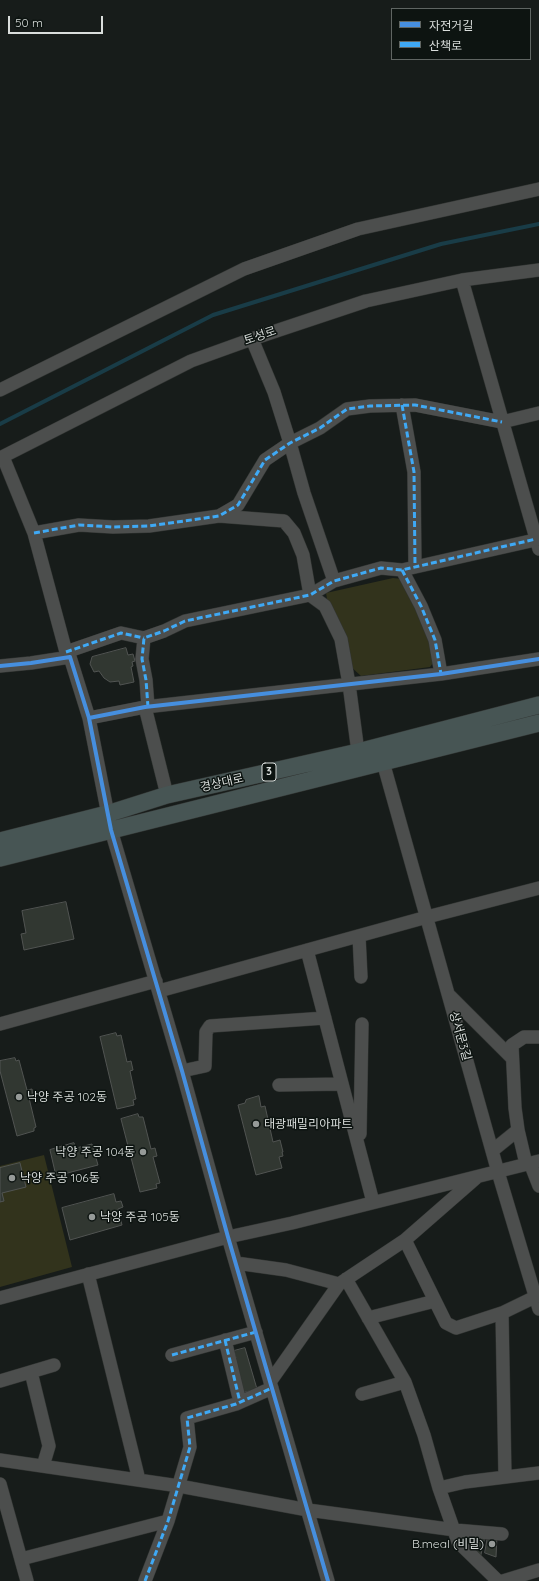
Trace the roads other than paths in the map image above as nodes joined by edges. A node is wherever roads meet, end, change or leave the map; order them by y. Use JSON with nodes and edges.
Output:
{"nodes":[{"id":1,"x":539,"y":189,"type":"edge"},
{"id":2,"x":539,"y":270,"type":"edge"},
{"id":3,"x":462,"y":280,"type":"junction"},
{"id":4,"x":252,"y":338,"type":"junction"},
{"id":5,"x":0,"y":390,"type":"edge"},
{"id":6,"x":402,"y":405,"type":"junction"},
{"id":7,"x":539,"y":413,"type":"edge"},
{"id":8,"x":502,"y":422,"type":"junction"},
{"id":9,"x":290,"y":443,"type":"junction"},
{"id":10,"x":2,"y":458,"type":"edge"},
{"id":11,"x":219,"y":516,"type":"junction"},
{"id":12,"x":34,"y":533,"type":"junction"},
{"id":13,"x":538,"y":542,"type":"edge"},
{"id":14,"x":408,"y":568,"type":"junction"},
{"id":15,"x":334,"y":581,"type":"junction"},
{"id":16,"x":310,"y":595,"type":"junction"},
{"id":17,"x":144,"y":638,"type":"junction"},
{"id":18,"x":68,"y":654,"type":"junction"},
{"id":19,"x":539,"y":659,"type":"edge"},
{"id":20,"x":0,"y":666,"type":"edge"},
{"id":21,"x":441,"y":674,"type":"junction"},
{"id":22,"x":349,"y":684,"type":"junction"},
{"id":23,"x":539,"y":705,"type":"edge"},
{"id":24,"x":147,"y":707,"type":"junction"},
{"id":25,"x":89,"y":718,"type":"junction"},
{"id":26,"x":539,"y":723,"type":"edge"},
{"id":27,"x":358,"y":752,"type":"junction"},
{"id":28,"x":383,"y":762,"type":"junction"},
{"id":29,"x":167,"y":795,"type":"junction"},
{"id":30,"x":109,"y":822,"type":"junction"},
{"id":31,"x":0,"y":841,"type":"edge"},
{"id":32,"x":0,"y":858,"type":"edge"},
{"id":33,"x":539,"y":888,"type":"edge"},
{"id":34,"x":427,"y":917,"type":"junction"},
{"id":35,"x":359,"y":936,"type":"junction"},
{"id":36,"x":307,"y":950,"type":"junction"},
{"id":37,"x":361,"y":977,"type":"dead end"},
{"id":38,"x":157,"y":986,"type":"junction"},
{"id":39,"x":449,"y":996,"type":"junction"},
{"id":40,"x":325,"y":1018,"type":"junction"},
{"id":41,"x":0,"y":1024,"type":"edge"},
{"id":42,"x":362,"y":1024,"type":"dead end"},
{"id":43,"x":539,"y":1037,"type":"edge"},
{"id":44,"x":512,"y":1057,"type":"junction"},
{"id":45,"x":182,"y":1071,"type":"junction"},
{"id":46,"x":342,"y":1084,"type":"junction"},
{"id":47,"x":279,"y":1085,"type":"dead end"},
{"id":48,"x":518,"y":1130,"type":"junction"},
{"id":49,"x":492,"y":1151,"type":"junction"},
{"id":50,"x":360,"y":1152,"type":"junction"},
{"id":51,"x":532,"y":1163,"type":"edge"},
{"id":52,"x":498,"y":1172,"type":"junction"},
{"id":53,"x":477,"y":1177,"type":"junction"},
{"id":54,"x":539,"y":1184,"type":"edge"},
{"id":55,"x":373,"y":1202,"type":"junction"},
{"id":56,"x":228,"y":1237,"type":"junction"},
{"id":57,"x":405,"y":1240,"type":"junction"},
{"id":58,"x":236,"y":1263,"type":"junction"},
{"id":59,"x":88,"y":1274,"type":"junction"},
{"id":60,"x":342,"y":1282,"type":"junction"},
{"id":61,"x":0,"y":1298,"type":"edge"},
{"id":62,"x":435,"y":1301,"type":"junction"},
{"id":63,"x":538,"y":1303,"type":"edge"},
{"id":64,"x":502,"y":1313,"type":"junction"},
{"id":65,"x":368,"y":1318,"type":"junction"},
{"id":66,"x":256,"y":1332,"type":"junction"},
{"id":67,"x":225,"y":1340,"type":"junction"},
{"id":68,"x":172,"y":1355,"type":"dead end"},
{"id":69,"x":54,"y":1365,"type":"dead end"},
{"id":70,"x":31,"y":1372,"type":"junction"},
{"id":71,"x":0,"y":1381,"type":"edge"},
{"id":72,"x":405,"y":1382,"type":"junction"},
{"id":73,"x":271,"y":1385,"type":"junction"},
{"id":74,"x":362,"y":1394,"type":"dead end"},
{"id":75,"x":240,"y":1402,"type":"junction"},
{"id":76,"x":0,"y":1460,"type":"edge"},
{"id":77,"x":43,"y":1466,"type":"junction"},
{"id":78,"x":539,"y":1473,"type":"edge"},
{"id":79,"x":505,"y":1477,"type":"junction"},
{"id":80,"x":139,"y":1480,"type":"junction"},
{"id":81,"x":0,"y":1484,"type":"edge"},
{"id":82,"x":179,"y":1486,"type":"junction"},
{"id":83,"x":439,"y":1488,"type":"junction"},
{"id":84,"x":308,"y":1510,"type":"junction"},
{"id":85,"x":168,"y":1521,"type":"junction"},
{"id":86,"x":455,"y":1530,"type":"junction"},
{"id":87,"x":502,"y":1534,"type":"dead end"},
{"id":88,"x":21,"y":1560,"type":"junction"},
{"id":89,"x":539,"y":1570,"type":"edge"},
{"id":90,"x":27,"y":1581,"type":"edge"},
{"id":91,"x":145,"y":1581,"type":"edge"},
{"id":92,"x":328,"y":1581,"type":"edge"},
{"id":93,"x":498,"y":1581,"type":"edge"},
{"id":94,"x":503,"y":1581,"type":"edge"}],
"edges":[{"from":1,"to":5,"type":"street"},
{"from":2,"to":3,"type":"street","name":"토성로"},
{"from":3,"to":4,"type":"street","name":"토성로"},
{"from":3,"to":8,"type":"street"},
{"from":4,"to":9,"type":"street"},
{"from":4,"to":10,"type":"street","name":"토성로"},
{"from":6,"to":8,"type":"street"},
{"from":6,"to":9,"type":"street"},
{"from":6,"to":14,"type":"street"},
{"from":7,"to":8,"type":"street"},
{"from":8,"to":13,"type":"street"},
{"from":9,"to":11,"type":"street"},
{"from":9,"to":15,"type":"street"},
{"from":10,"to":12,"type":"street"},
{"from":11,"to":12,"type":"street"},
{"from":11,"to":16,"type":"street"},
{"from":12,"to":18,"type":"street"},
{"from":13,"to":14,"type":"street"},
{"from":14,"to":15,"type":"street"},
{"from":14,"to":21,"type":"street"},
{"from":15,"to":16,"type":"street"},
{"from":16,"to":17,"type":"street"},
{"from":16,"to":22,"type":"street"},
{"from":17,"to":18,"type":"street"},
{"from":17,"to":24,"type":"street"},
{"from":18,"to":20,"type":"street"},
{"from":18,"to":25,"type":"street"},
{"from":19,"to":21,"type":"street"},
{"from":21,"to":22,"type":"street"},
{"from":22,"to":24,"type":"street"},
{"from":22,"to":27,"type":"street"},
{"from":23,"to":27,"type":"main road","name":"경상대로","number":"3"},
{"from":24,"to":25,"type":"street"},
{"from":24,"to":29,"type":"street"},
{"from":25,"to":30,"type":"street"},
{"from":26,"to":28,"type":"main road","name":"경상대로","number":"3"},
{"from":27,"to":29,"type":"main road","name":"경상대로","number":"3"},
{"from":28,"to":30,"type":"main road","name":"경상대로","number":"3"},
{"from":28,"to":34,"type":"street","name":"상서문3길"},
{"from":29,"to":30,"type":"main road","name":"경상대로","number":"3"},
{"from":30,"to":31,"type":"main road","name":"경상대로","number":"3"},
{"from":30,"to":32,"type":"main road","name":"경상대로","number":"3"},
{"from":30,"to":38,"type":"street"},
{"from":33,"to":34,"type":"street"},
{"from":34,"to":35,"type":"street"},
{"from":34,"to":39,"type":"street","name":"상서문3길"},
{"from":35,"to":36,"type":"street"},
{"from":35,"to":37,"type":"street"},
{"from":36,"to":38,"type":"street"},
{"from":36,"to":40,"type":"street"},
{"from":38,"to":41,"type":"street"},
{"from":38,"to":45,"type":"street"},
{"from":39,"to":44,"type":"street"},
{"from":39,"to":49,"type":"street","name":"상서문3길"},
{"from":40,"to":45,"type":"street"},
{"from":40,"to":46,"type":"street"},
{"from":42,"to":50,"type":"street"},
{"from":43,"to":44,"type":"street"},
{"from":44,"to":48,"type":"street"},
{"from":45,"to":56,"type":"street"},
{"from":46,"to":47,"type":"street"},
{"from":46,"to":50,"type":"street"},
{"from":48,"to":49,"type":"street"},
{"from":48,"to":51,"type":"street"},
{"from":49,"to":52,"type":"street","name":"상서문3길"},
{"from":50,"to":55,"type":"street"},
{"from":51,"to":52,"type":"street"},
{"from":51,"to":54,"type":"street"},
{"from":52,"to":53,"type":"street"},
{"from":52,"to":63,"type":"street","name":"상서문3길"},
{"from":53,"to":55,"type":"street"},
{"from":53,"to":57,"type":"street"},
{"from":55,"to":56,"type":"street"},
{"from":56,"to":58,"type":"street"},
{"from":56,"to":59,"type":"street"},
{"from":57,"to":60,"type":"street"},
{"from":57,"to":62,"type":"street"},
{"from":58,"to":60,"type":"street"},
{"from":58,"to":66,"type":"street"},
{"from":59,"to":61,"type":"street"},
{"from":59,"to":80,"type":"street"},
{"from":60,"to":65,"type":"street"},
{"from":60,"to":73,"type":"street"},
{"from":62,"to":64,"type":"street"},
{"from":62,"to":65,"type":"street"},
{"from":63,"to":64,"type":"street"},
{"from":64,"to":79,"type":"street"},
{"from":65,"to":72,"type":"street"},
{"from":66,"to":67,"type":"street"},
{"from":66,"to":73,"type":"street"},
{"from":67,"to":68,"type":"street"},
{"from":67,"to":75,"type":"street"},
{"from":69,"to":70,"type":"street"},
{"from":70,"to":71,"type":"street"},
{"from":70,"to":77,"type":"street"},
{"from":72,"to":74,"type":"street"},
{"from":72,"to":83,"type":"street"},
{"from":73,"to":75,"type":"street"},
{"from":73,"to":84,"type":"street"},
{"from":75,"to":82,"type":"street"},
{"from":76,"to":77,"type":"street"},
{"from":77,"to":80,"type":"street"},
{"from":78,"to":79,"type":"street"},
{"from":79,"to":83,"type":"street"},
{"from":80,"to":82,"type":"street"},
{"from":81,"to":88,"type":"street"},
{"from":82,"to":84,"type":"street"},
{"from":82,"to":85,"type":"street"},
{"from":83,"to":86,"type":"street"},
{"from":84,"to":86,"type":"street"},
{"from":84,"to":92,"type":"street"},
{"from":85,"to":88,"type":"street"},
{"from":85,"to":91,"type":"street"},
{"from":86,"to":87,"type":"street"},
{"from":86,"to":93,"type":"street"},
{"from":88,"to":90,"type":"street"},
{"from":89,"to":94,"type":"street"}]}
